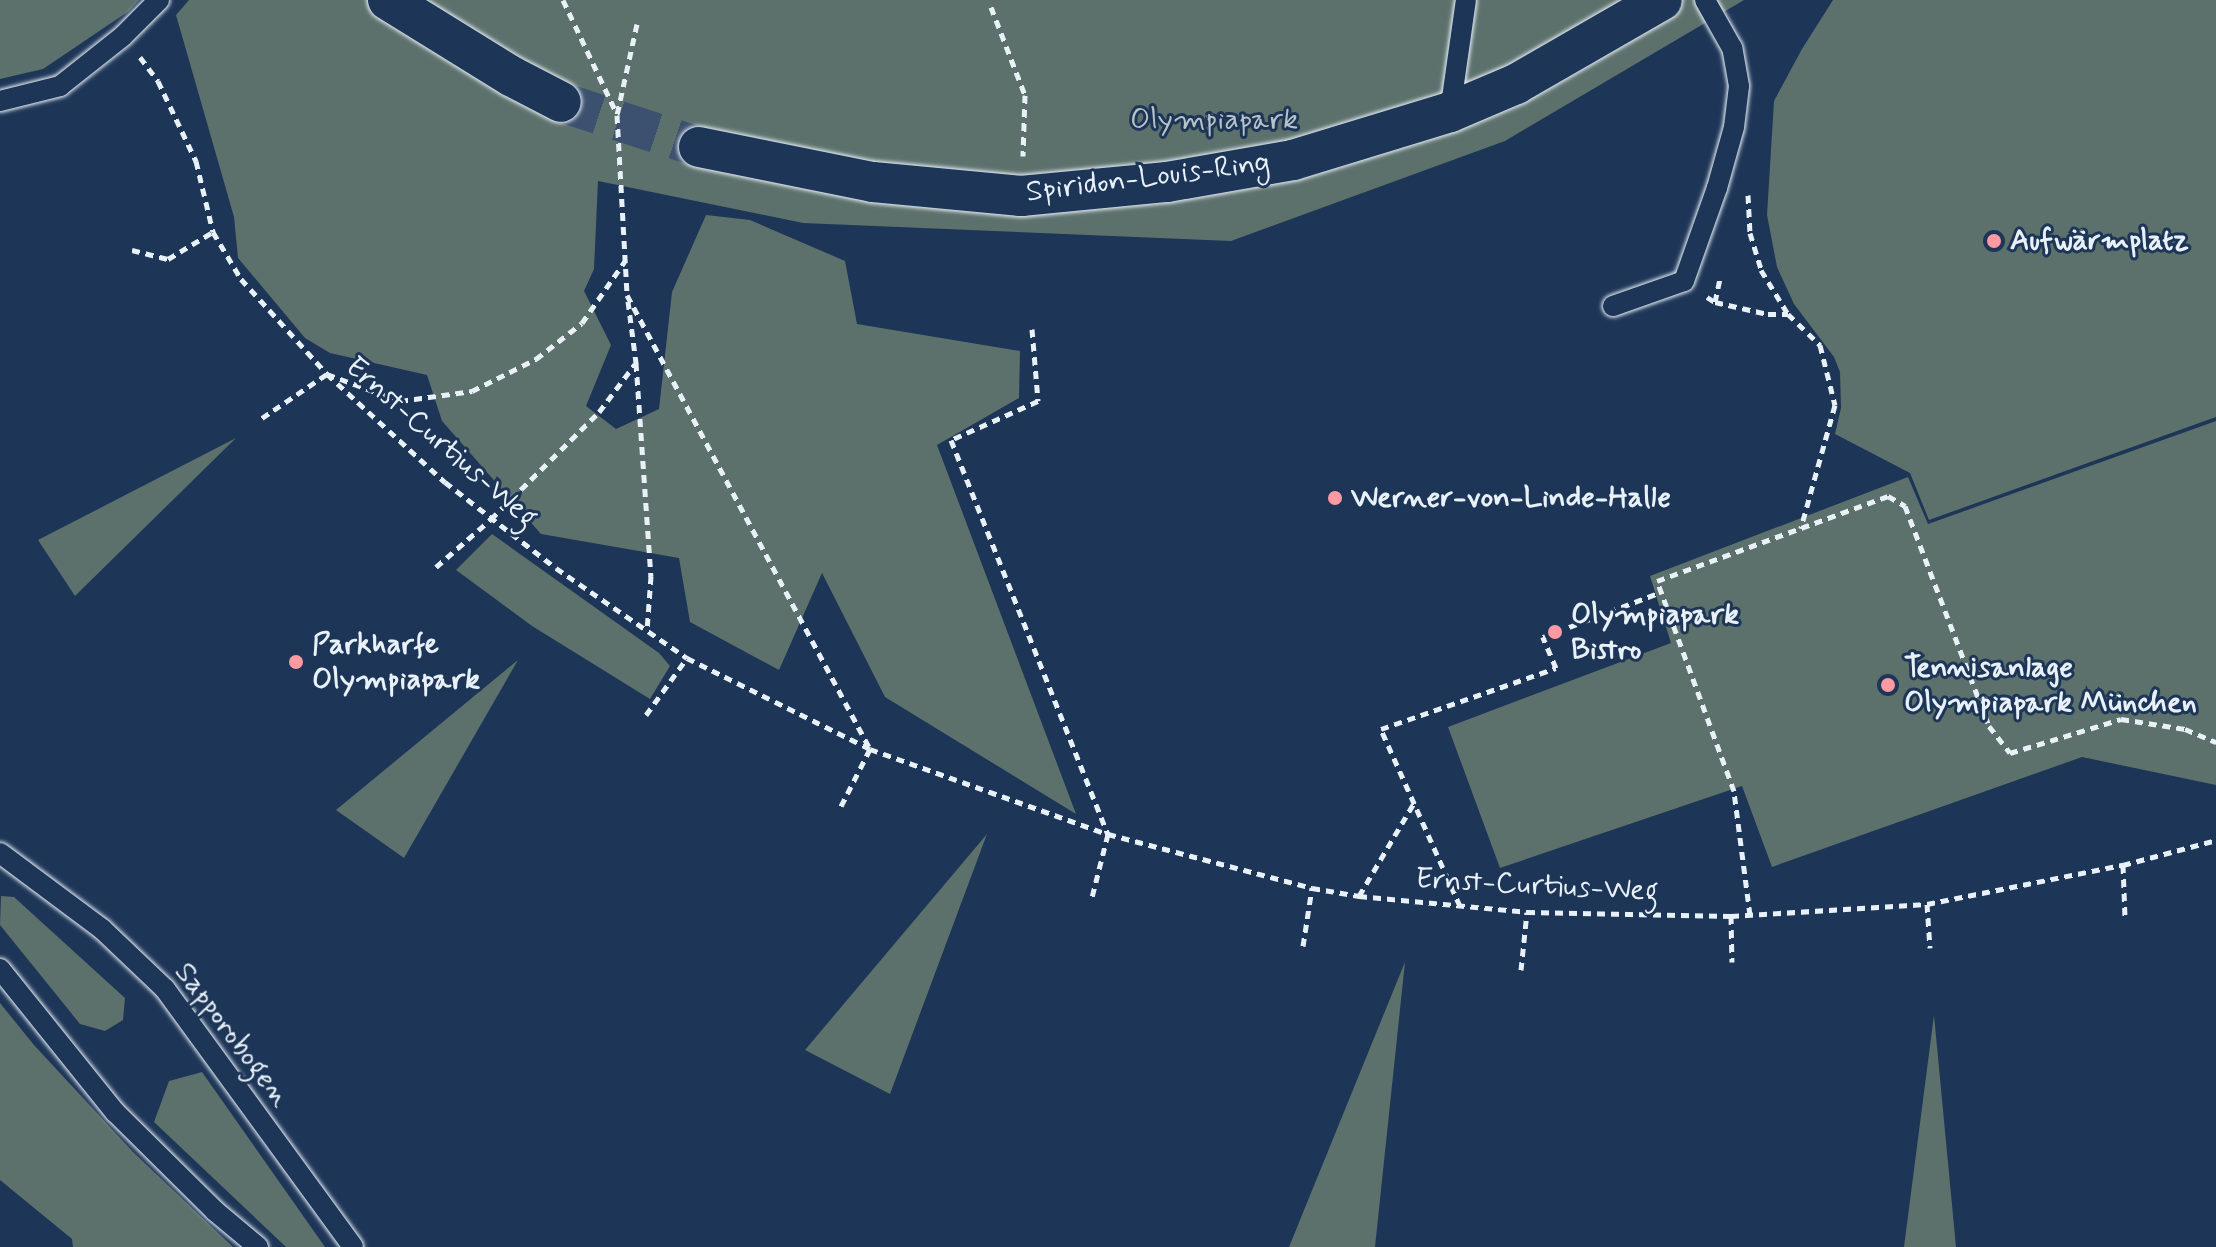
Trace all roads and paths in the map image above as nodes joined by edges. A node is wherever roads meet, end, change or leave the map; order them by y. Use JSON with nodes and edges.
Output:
{"nodes":[{"id":1,"x":159,"y":0,"type":"edge"},
{"id":2,"x":388,"y":0,"type":"edge"},
{"id":3,"x":563,"y":0,"type":"edge"},
{"id":4,"x":1466,"y":0,"type":"edge"},
{"id":5,"x":1662,"y":0,"type":"edge"},
{"id":6,"x":1705,"y":0,"type":"edge"},
{"id":7,"x":991,"y":7,"type":"dead end"},
{"id":8,"x":637,"y":24,"type":"dead end"},
{"id":9,"x":123,"y":36,"type":"junction"},
{"id":10,"x":0,"y":101,"type":"edge"},
{"id":11,"x":561,"y":102,"type":"tunnel mouth"},
{"id":12,"x":1450,"y":112,"type":"junction"},
{"id":13,"x":617,"y":115,"type":"junction"},
{"id":14,"x":699,"y":147,"type":"tunnel mouth"},
{"id":15,"x":1023,"y":148,"type":"dead end"},
{"id":16,"x":1748,"y":193,"type":"dead end"},
{"id":17,"x":213,"y":232,"type":"junction"},
{"id":18,"x":132,"y":250,"type":"dead end"},
{"id":19,"x":626,"y":259,"type":"junction"},
{"id":20,"x":1721,"y":273,"type":"dead end"},
{"id":21,"x":1684,"y":281,"type":"junction"},
{"id":22,"x":627,"y":295,"type":"junction"},
{"id":23,"x":1715,"y":302,"type":"junction"},
{"id":24,"x":1613,"y":306,"type":"dead end"},
{"id":25,"x":1788,"y":314,"type":"junction"},
{"id":26,"x":1032,"y":329,"type":"dead end"},
{"id":27,"x":636,"y":363,"type":"junction"},
{"id":28,"x":327,"y":374,"type":"junction"},
{"id":29,"x":262,"y":418,"type":"dead end"},
{"id":30,"x":491,"y":519,"type":"junction"},
{"id":31,"x":1800,"y":529,"type":"junction"},
{"id":32,"x":436,"y":567,"type":"dead end"},
{"id":33,"x":1661,"y":592,"type":"junction"},
{"id":34,"x":647,"y":631,"type":"junction"},
{"id":35,"x":687,"y":658,"type":"junction"},
{"id":36,"x":646,"y":715,"type":"dead end"},
{"id":37,"x":2216,"y":742,"type":"edge"},
{"id":38,"x":870,"y":749,"type":"junction"},
{"id":39,"x":1414,"y":803,"type":"junction"},
{"id":40,"x":839,"y":810,"type":"dead end"},
{"id":41,"x":1108,"y":834,"type":"junction"},
{"id":42,"x":2216,"y":840,"type":"edge"},
{"id":43,"x":0,"y":853,"type":"edge"},
{"id":44,"x":2123,"y":865,"type":"junction"},
{"id":45,"x":1312,"y":888,"type":"junction"},
{"id":46,"x":1359,"y":896,"type":"junction"},
{"id":47,"x":1091,"y":901,"type":"dead end"},
{"id":48,"x":1927,"y":904,"type":"junction"},
{"id":49,"x":1461,"y":906,"type":"junction"},
{"id":50,"x":1527,"y":912,"type":"junction"},
{"id":51,"x":1750,"y":915,"type":"junction"},
{"id":52,"x":1731,"y":916,"type":"junction"},
{"id":53,"x":2125,"y":916,"type":"dead end"},
{"id":54,"x":1303,"y":946,"type":"dead end"},
{"id":55,"x":1930,"y":948,"type":"dead end"},
{"id":56,"x":1732,"y":962,"type":"dead end"},
{"id":57,"x":0,"y":969,"type":"edge"},
{"id":58,"x":1521,"y":970,"type":"dead end"},
{"id":59,"x":258,"y":1247,"type":"edge"},
{"id":60,"x":353,"y":1247,"type":"edge"}],
"edges":[{"from":1,"to":9,"type":"lane"},
{"from":2,"to":11,"type":"street"},
{"from":3,"to":13,"type":"path"},
{"from":4,"to":12,"type":"lane"},
{"from":5,"to":12,"type":"street","name":"Spiridon-Louis-Ring"},
{"from":6,"to":21,"type":"lane"},
{"from":7,"to":15,"type":"path"},
{"from":8,"to":13,"type":"path"},
{"from":9,"to":10,"type":"lane"},
{"from":9,"to":17,"type":"path","name":"Ernst-Curtius-Weg"},
{"from":12,"to":14,"type":"street","name":"Spiridon-Louis-Ring"},
{"from":13,"to":19,"type":"path"},
{"from":16,"to":25,"type":"path"},
{"from":17,"to":18,"type":"path"},
{"from":17,"to":28,"type":"path","name":"Ernst-Curtius-Weg"},
{"from":19,"to":22,"type":"path"},
{"from":19,"to":28,"type":"path"},
{"from":20,"to":23,"type":"path"},
{"from":21,"to":23,"type":"path"},
{"from":21,"to":24,"type":"lane"},
{"from":22,"to":27,"type":"path"},
{"from":22,"to":38,"type":"path"},
{"from":23,"to":25,"type":"path"},
{"from":25,"to":31,"type":"path"},
{"from":26,"to":41,"type":"path"},
{"from":27,"to":30,"type":"path"},
{"from":27,"to":34,"type":"path"},
{"from":28,"to":29,"type":"path"},
{"from":28,"to":30,"type":"path","name":"Ernst-Curtius-Weg"},
{"from":30,"to":32,"type":"path"},
{"from":30,"to":34,"type":"path","name":"Ernst-Curtius-Weg"},
{"from":31,"to":33,"type":"path"},
{"from":31,"to":37,"type":"path"},
{"from":33,"to":39,"type":"path"},
{"from":33,"to":51,"type":"path"},
{"from":34,"to":35,"type":"path","name":"Ernst-Curtius-Weg"},
{"from":35,"to":36,"type":"path"},
{"from":35,"to":38,"type":"path","name":"Ernst-Curtius-Weg"},
{"from":38,"to":40,"type":"path"},
{"from":38,"to":41,"type":"path","name":"Ernst-Curtius-Weg"},
{"from":39,"to":46,"type":"path"},
{"from":39,"to":49,"type":"path"},
{"from":41,"to":45,"type":"path","name":"Ernst-Curtius-Weg"},
{"from":41,"to":47,"type":"path"},
{"from":42,"to":44,"type":"path","name":"Ernst-Curtius-Weg"},
{"from":43,"to":60,"type":"lane","name":"Sapporobogen"},
{"from":44,"to":48,"type":"path","name":"Ernst-Curtius-Weg"},
{"from":44,"to":53,"type":"path"},
{"from":45,"to":46,"type":"path","name":"Ernst-Curtius-Weg"},
{"from":45,"to":54,"type":"path"},
{"from":46,"to":49,"type":"path","name":"Ernst-Curtius-Weg"},
{"from":48,"to":51,"type":"path","name":"Ernst-Curtius-Weg"},
{"from":48,"to":55,"type":"path"},
{"from":49,"to":50,"type":"path","name":"Ernst-Curtius-Weg"},
{"from":50,"to":52,"type":"path","name":"Ernst-Curtius-Weg"},
{"from":50,"to":58,"type":"path"},
{"from":51,"to":52,"type":"path","name":"Ernst-Curtius-Weg"},
{"from":52,"to":56,"type":"path"},
{"from":57,"to":59,"type":"lane"}]}
